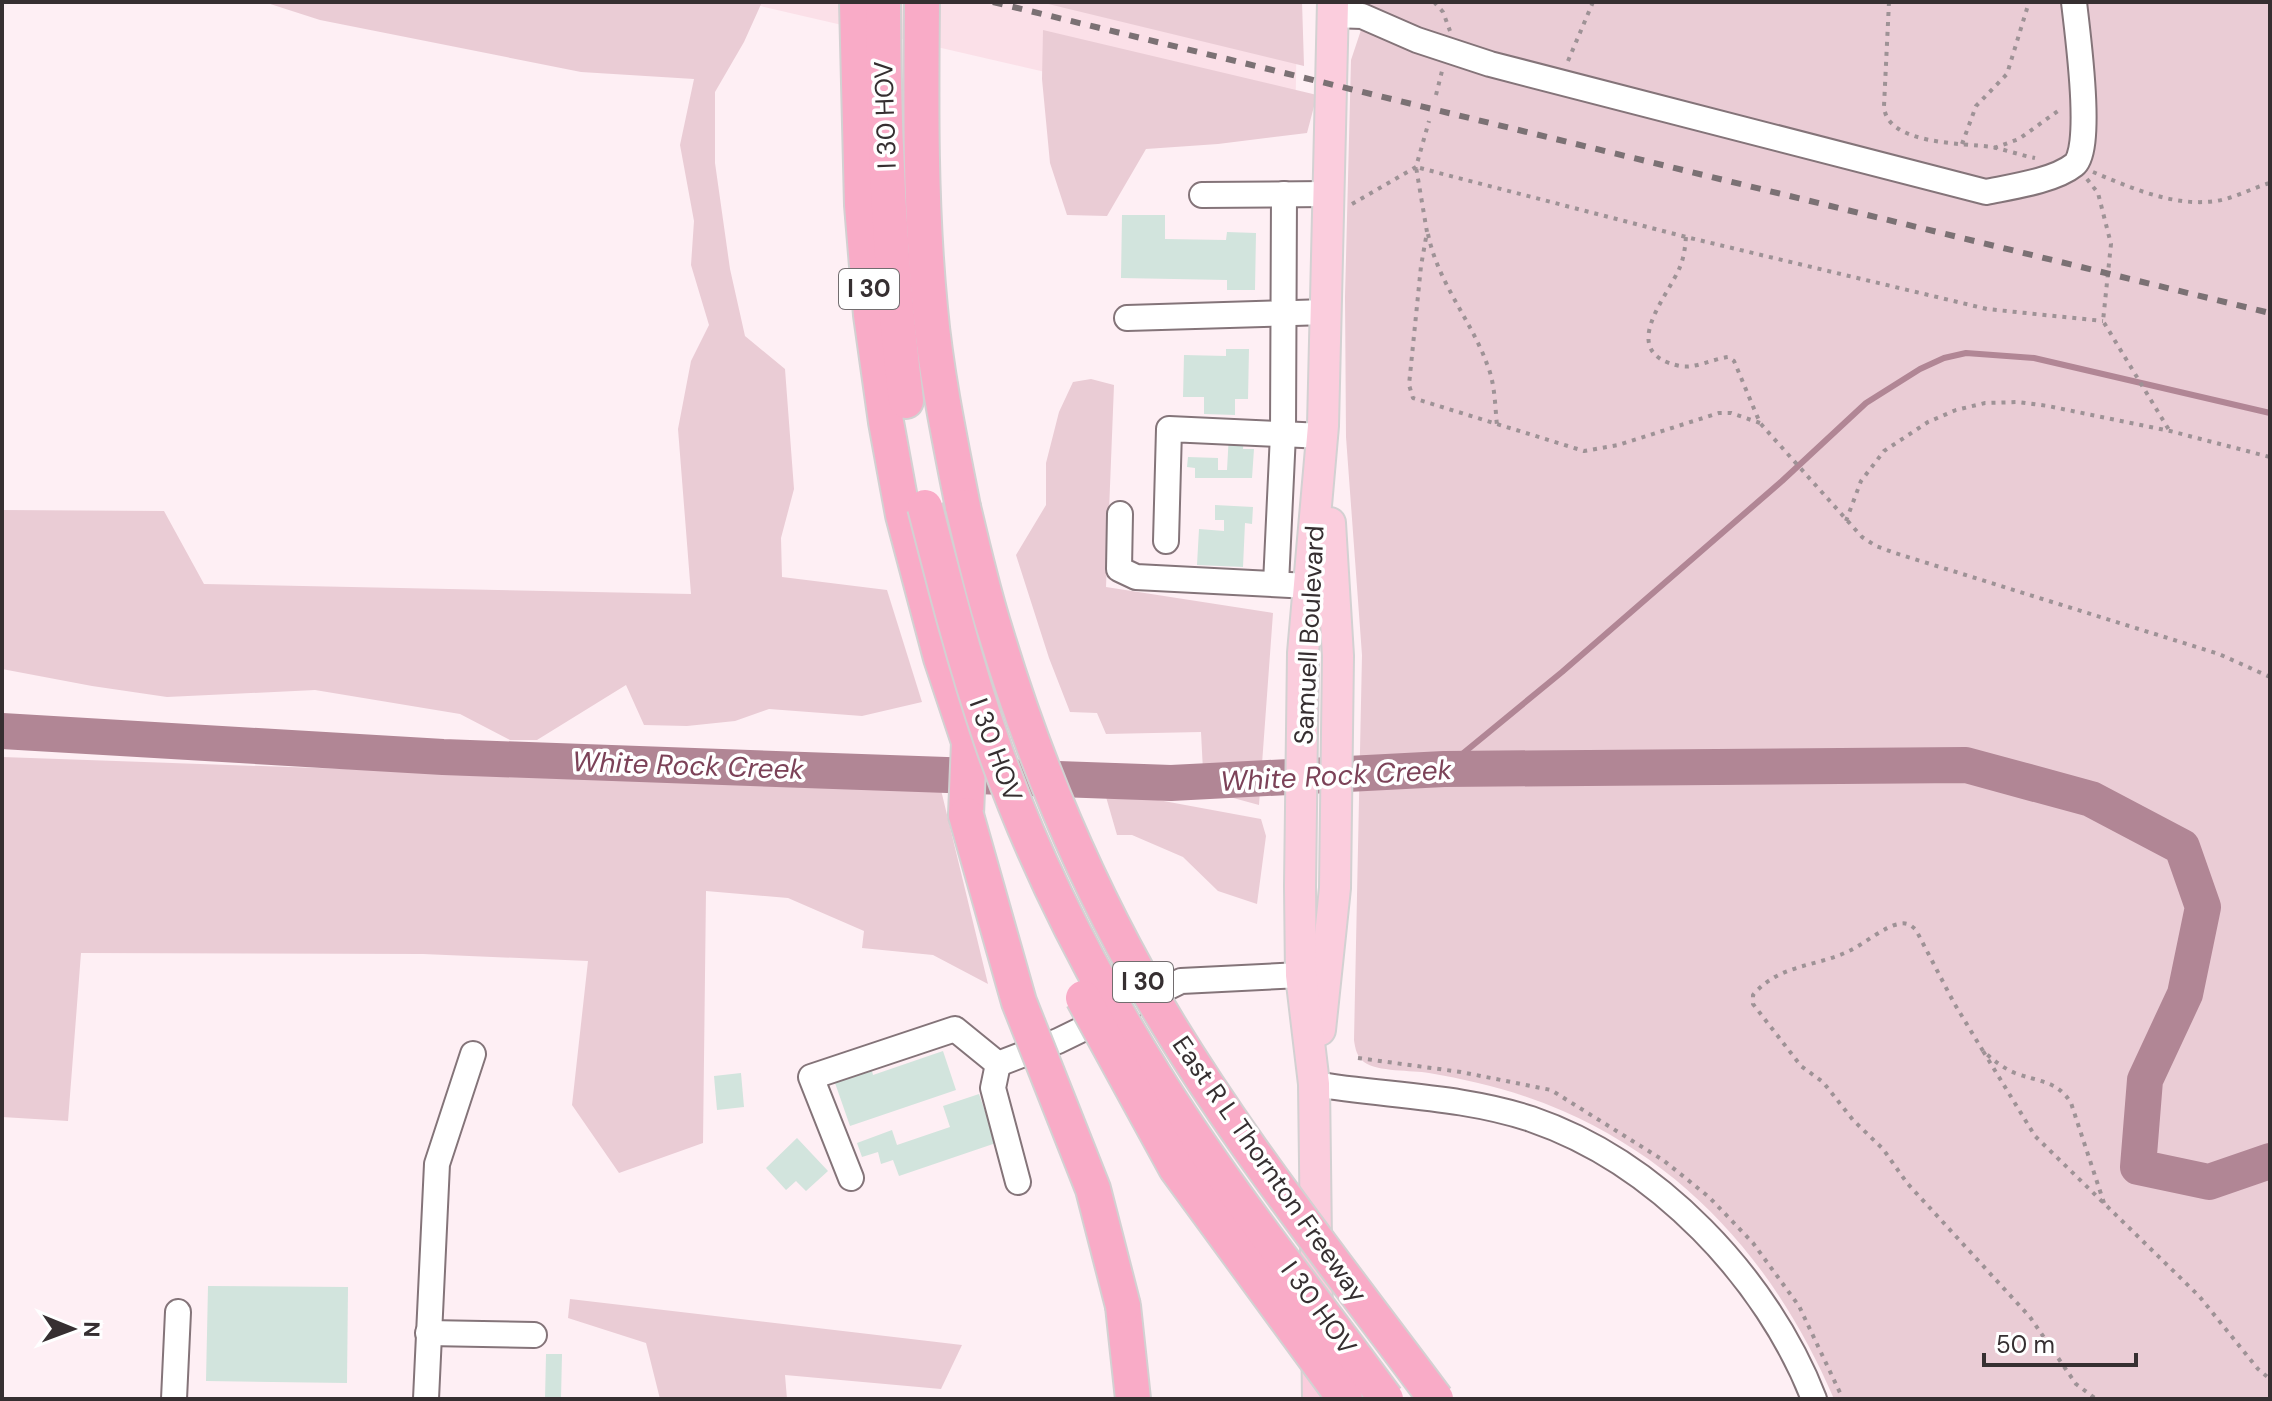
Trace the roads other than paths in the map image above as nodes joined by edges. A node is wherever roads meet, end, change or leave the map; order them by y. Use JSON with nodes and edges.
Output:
{"nodes":[{"id":1,"x":857,"y":2,"type":"edge"},
{"id":2,"x":883,"y":2,"type":"edge"},
{"id":3,"x":922,"y":2,"type":"edge"},
{"id":4,"x":2074,"y":2,"type":"edge"},
{"id":5,"x":1332,"y":9,"type":"edge"},
{"id":6,"x":871,"y":62,"type":"junction"},
{"id":7,"x":1284,"y":194,"type":"junction"},
{"id":8,"x":1202,"y":195,"type":"dead end"},
{"id":9,"x":1328,"y":206,"type":"junction"},
{"id":10,"x":1326,"y":312,"type":"junction"},
{"id":11,"x":1284,"y":313,"type":"junction"},
{"id":12,"x":1127,"y":318,"type":"dead end"},
{"id":13,"x":1323,"y":431,"type":"junction"},
{"id":14,"x":1283,"y":434,"type":"junction"},
{"id":15,"x":914,"y":511,"type":"junction"},
{"id":16,"x":1120,"y":514,"type":"dead end"},
{"id":17,"x":1166,"y":541,"type":"dead end"},
{"id":18,"x":1276,"y":584,"type":"junction"},
{"id":19,"x":1309,"y":586,"type":"junction"},
{"id":20,"x":969,"y":742,"type":"junction"},
{"id":21,"x":1301,"y":975,"type":"junction"},
{"id":22,"x":473,"y":1054,"type":"dead end"},
{"id":23,"x":998,"y":1064,"type":"junction"},
{"id":24,"x":1314,"y":1084,"type":"junction"},
{"id":25,"x":851,"y":1178,"type":"dead end"},
{"id":26,"x":1018,"y":1182,"type":"dead end"},
{"id":27,"x":178,"y":1312,"type":"dead end"},
{"id":28,"x":428,"y":1333,"type":"junction"},
{"id":29,"x":534,"y":1335,"type":"dead end"},
{"id":30,"x":174,"y":1399,"type":"edge"},
{"id":31,"x":426,"y":1399,"type":"edge"},
{"id":32,"x":1133,"y":1399,"type":"edge"},
{"id":33,"x":1318,"y":1399,"type":"edge"},
{"id":34,"x":1345,"y":1399,"type":"edge"},
{"id":35,"x":1386,"y":1399,"type":"edge"},
{"id":36,"x":1436,"y":1399,"type":"edge"},
{"id":37,"x":1814,"y":1399,"type":"edge"}],
"edges":[{"from":1,"to":6,"type":"highway"},
{"from":2,"to":6,"type":"highway","name":"I 30 HOV"},
{"from":3,"to":36,"type":"highway","name":"East R L Thornton Freeway","number":"I 30","bridge":true},
{"from":4,"to":5,"type":"street"},
{"from":5,"to":9,"type":"main road","name":"Samuell Boulevard"},
{"from":6,"to":15,"type":"highway","name":"I 30 HOV"},
{"from":7,"to":8,"type":"street"},
{"from":7,"to":9,"type":"street"},
{"from":7,"to":11,"type":"street"},
{"from":9,"to":10,"type":"main road","name":"Samuell Boulevard"},
{"from":10,"to":11,"type":"street"},
{"from":10,"to":13,"type":"main road","name":"Samuell Boulevard"},
{"from":11,"to":12,"type":"street"},
{"from":11,"to":14,"type":"street"},
{"from":13,"to":14,"type":"street"},
{"from":13,"to":19,"type":"main road","name":"Samuell Boulevard"},
{"from":13,"to":24,"type":"main road","name":"Samuell Boulevard"},
{"from":14,"to":17,"type":"street"},
{"from":14,"to":18,"type":"street"},
{"from":15,"to":20,"type":"highway","number":"I 30"},
{"from":15,"to":35,"type":"highway","name":"I 30 HOV","bridge":true},
{"from":16,"to":18,"type":"street"},
{"from":18,"to":19,"type":"street"},
{"from":19,"to":21,"type":"main road","name":"Samuell Boulevard"},
{"from":20,"to":32,"type":"highway","bridge":true},
{"from":20,"to":34,"type":"highway","number":"I 30","bridge":true},
{"from":21,"to":23,"type":"street"},
{"from":21,"to":24,"type":"main road","name":"Samuell Boulevard"},
{"from":22,"to":28,"type":"street"},
{"from":23,"to":25,"type":"street"},
{"from":23,"to":26,"type":"street"},
{"from":24,"to":33,"type":"main road","name":"Samuell Boulevard"},
{"from":24,"to":37,"type":"street"},
{"from":27,"to":30,"type":"street"},
{"from":28,"to":29,"type":"street"},
{"from":28,"to":31,"type":"street"}]}
